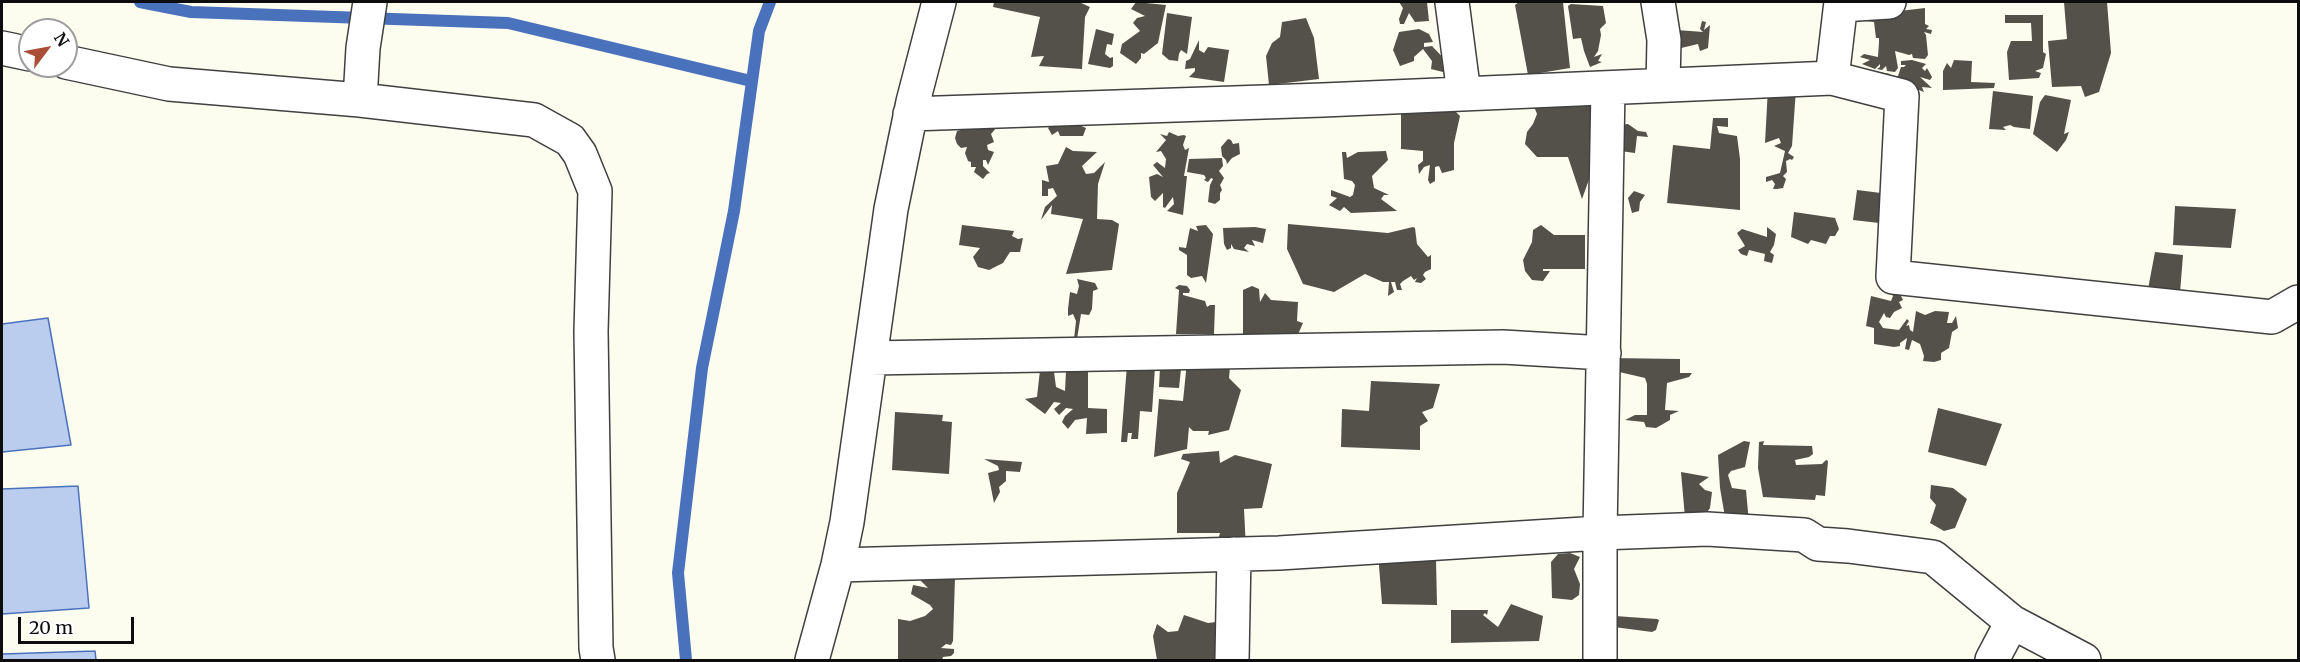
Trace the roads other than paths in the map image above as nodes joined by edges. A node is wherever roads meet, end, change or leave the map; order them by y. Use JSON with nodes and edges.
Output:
{"nodes":[{"id":1,"x":370,"y":2,"type":"edge"},
{"id":2,"x":939,"y":2,"type":"edge"},
{"id":3,"x":1452,"y":2,"type":"edge"},
{"id":4,"x":1658,"y":2,"type":"edge"},
{"id":5,"x":1890,"y":2,"type":"edge"},
{"id":6,"x":1841,"y":3,"type":"edge"},
{"id":7,"x":2,"y":48,"type":"edge"},
{"id":8,"x":18,"y":51,"type":"edge"},
{"id":9,"x":78,"y":65,"type":"edge"},
{"id":10,"x":1832,"y":78,"type":"junction"},
{"id":11,"x":1663,"y":85,"type":"junction"},
{"id":12,"x":1608,"y":88,"type":"junction"},
{"id":13,"x":1464,"y":94,"type":"junction"},
{"id":14,"x":360,"y":100,"type":"junction"},
{"id":15,"x":910,"y":114,"type":"junction"},
{"id":16,"x":2298,"y":302,"type":"edge"},
{"id":17,"x":1604,"y":353,"type":"junction"},
{"id":18,"x":870,"y":358,"type":"junction"},
{"id":19,"x":1600,"y":533,"type":"junction"},
{"id":20,"x":1234,"y":554,"type":"junction"},
{"id":21,"x":838,"y":565,"type":"junction"},
{"id":22,"x":2013,"y":622,"type":"junction"},
{"id":23,"x":598,"y":660,"type":"edge"},
{"id":24,"x":812,"y":660,"type":"edge"},
{"id":25,"x":1232,"y":660,"type":"edge"},
{"id":26,"x":1600,"y":660,"type":"edge"},
{"id":27,"x":1992,"y":660,"type":"edge"},
{"id":28,"x":2084,"y":660,"type":"edge"}],
"edges":[{"from":1,"to":14,"type":"street"},
{"from":2,"to":15,"type":"street"},
{"from":3,"to":13,"type":"street"},
{"from":4,"to":11,"type":"street"},
{"from":5,"to":6,"type":"street"},
{"from":6,"to":10,"type":"street"},
{"from":7,"to":8,"type":"street"},
{"from":9,"to":14,"type":"street"},
{"from":10,"to":11,"type":"street"},
{"from":10,"to":16,"type":"street"},
{"from":11,"to":12,"type":"street"},
{"from":12,"to":13,"type":"street"},
{"from":12,"to":17,"type":"street"},
{"from":13,"to":15,"type":"street"},
{"from":14,"to":23,"type":"street"},
{"from":15,"to":18,"type":"street"},
{"from":17,"to":18,"type":"street"},
{"from":17,"to":19,"type":"street"},
{"from":18,"to":21,"type":"street"},
{"from":19,"to":20,"type":"street"},
{"from":19,"to":22,"type":"street"},
{"from":19,"to":26,"type":"street"},
{"from":20,"to":21,"type":"street"},
{"from":20,"to":25,"type":"street"},
{"from":21,"to":24,"type":"street"},
{"from":22,"to":27,"type":"street"},
{"from":22,"to":28,"type":"street"}]}
